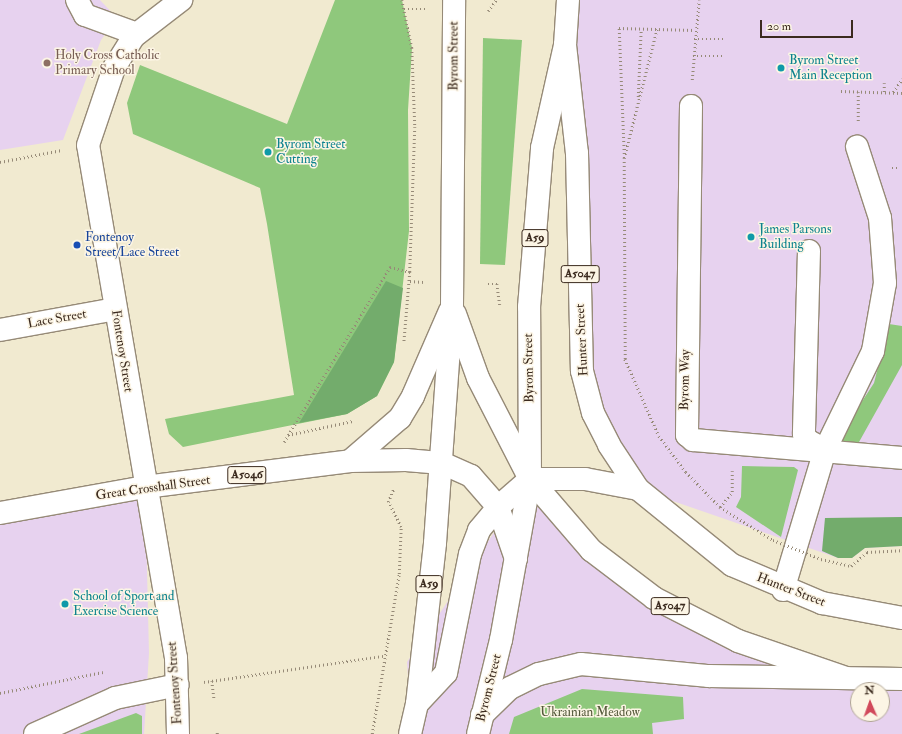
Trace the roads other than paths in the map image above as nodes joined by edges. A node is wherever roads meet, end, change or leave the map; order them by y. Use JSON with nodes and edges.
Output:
{"nodes":[{"id":1,"x":78,"y":0,"type":"edge"},
{"id":2,"x":181,"y":0,"type":"edge"},
{"id":3,"x":454,"y":0,"type":"edge"},
{"id":4,"x":568,"y":0,"type":"edge"},
{"id":5,"x":137,"y":34,"type":"junction"},
{"id":6,"x":565,"y":45,"type":"junction"},
{"id":7,"x":692,"y":106,"type":"road end"},
{"id":8,"x":857,"y":147,"type":"dead end"},
{"id":9,"x":810,"y":251,"type":"dead end"},
{"id":10,"x":452,"y":306,"type":"junction"},
{"id":11,"x":115,"y":309,"type":"junction"},
{"id":12,"x":0,"y":330,"type":"edge"},
{"id":13,"x":825,"y":450,"type":"junction"},
{"id":14,"x":902,"y":458,"type":"edge"},
{"id":15,"x":350,"y":461,"type":"junction"},
{"id":16,"x":442,"y":463,"type":"junction"},
{"id":17,"x":530,"y":479,"type":"junction"},
{"id":18,"x":145,"y":487,"type":"junction"},
{"id":19,"x":638,"y":489,"type":"junction"},
{"id":20,"x":498,"y":507,"type":"junction"},
{"id":21,"x":0,"y":513,"type":"edge"},
{"id":22,"x":516,"y":559,"type":"junction"},
{"id":23,"x":783,"y":590,"type":"junction"},
{"id":24,"x":902,"y":618,"type":"edge"},
{"id":25,"x":846,"y":678,"type":"junction"},
{"id":26,"x":902,"y":679,"type":"edge"},
{"id":27,"x":178,"y":685,"type":"junction"},
{"id":28,"x":417,"y":704,"type":"junction"},
{"id":29,"x":480,"y":725,"type":"edge"},
{"id":30,"x":35,"y":734,"type":"edge"},
{"id":31,"x":178,"y":734,"type":"edge"},
{"id":32,"x":410,"y":734,"type":"edge"}],
"edges":[{"from":1,"to":5,"type":"main road"},
{"from":2,"to":5,"type":"main road","name":"Fontenoy Street"},
{"from":3,"to":10,"type":"main road","name":"Byrom Street","number":"A59"},
{"from":4,"to":6,"type":"main road","name":"Byrom Street","number":"A59"},
{"from":5,"to":11,"type":"main road","name":"Fontenoy Street"},
{"from":6,"to":17,"type":"main road","name":"Byrom Street","number":"A59"},
{"from":6,"to":19,"type":"main road","name":"Hunter Street","number":"A5047"},
{"from":7,"to":13,"type":"main road","name":"Byrom Way"},
{"from":8,"to":13,"type":"main road"},
{"from":9,"to":13,"type":"main road"},
{"from":10,"to":15,"type":"main road"},
{"from":10,"to":16,"type":"main road","name":"Byrom Street","number":"A59"},
{"from":10,"to":17,"type":"main road"},
{"from":11,"to":12,"type":"main road","name":"Lace Street"},
{"from":11,"to":18,"type":"main road","name":"Fontenoy Street"},
{"from":13,"to":14,"type":"main road","name":"Byrom Way"},
{"from":13,"to":23,"type":"main road"},
{"from":15,"to":16,"type":"main road","name":"Great Crosshall Street","number":"A5046"},
{"from":15,"to":18,"type":"main road","name":"Great Crosshall Street","number":"A5046"},
{"from":16,"to":20,"type":"main road","name":"Great Crosshall Street","number":"A5046"},
{"from":16,"to":28,"type":"main road","name":"Byrom Street","number":"A59"},
{"from":17,"to":19,"type":"main road","number":"A5047"},
{"from":17,"to":20,"type":"main road"},
{"from":17,"to":22,"type":"main road","name":"Byrom Street","number":"A59"},
{"from":17,"to":25,"type":"main road","number":"A5047"},
{"from":18,"to":21,"type":"main road","name":"Great Crosshall Street","number":"A5046"},
{"from":18,"to":27,"type":"main road","name":"Fontenoy Street"},
{"from":19,"to":23,"type":"main road","name":"Hunter Street","number":"A5047"},
{"from":20,"to":22,"type":"main road","name":"Great Crosshall Street","number":"A5046"},
{"from":20,"to":28,"type":"main road"},
{"from":22,"to":29,"type":"main road","name":"Byrom Street","number":"A59"},
{"from":23,"to":24,"type":"main road","name":"Hunter Street","number":"A5047"},
{"from":25,"to":26,"type":"main road","number":"A5047"},
{"from":25,"to":29,"type":"main road","number":"A5047"},
{"from":27,"to":30,"type":"main road"},
{"from":27,"to":31,"type":"main road","name":"Fontenoy Street"},
{"from":28,"to":32,"type":"main road","name":"Byrom Street","number":"A59"}]}
